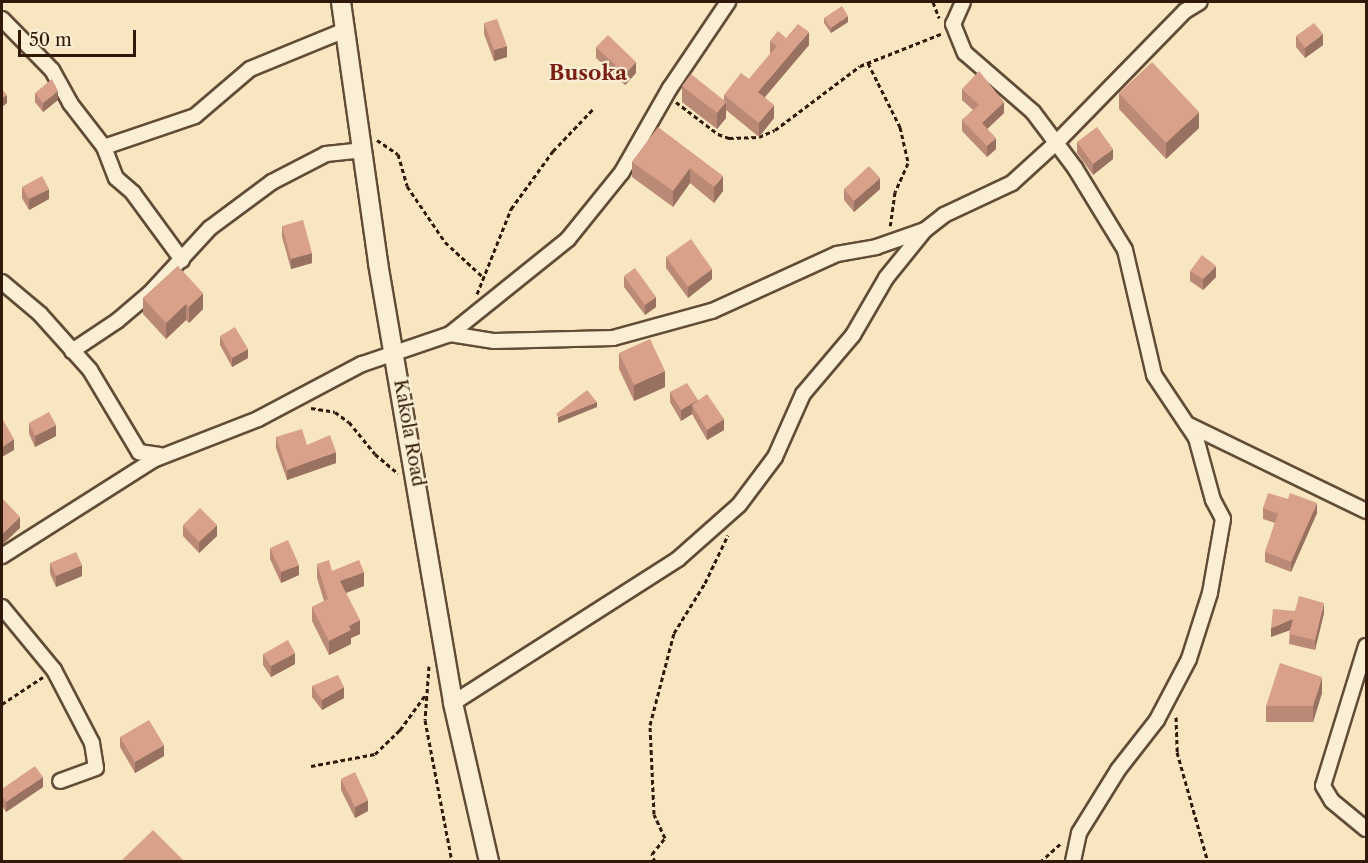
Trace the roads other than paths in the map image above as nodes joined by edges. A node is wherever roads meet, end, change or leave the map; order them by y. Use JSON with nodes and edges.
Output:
{"nodes":[{"id":1,"x":341,"y":2,"type":"edge"},
{"id":2,"x":728,"y":2,"type":"edge"},
{"id":3,"x":963,"y":2,"type":"edge"},
{"id":4,"x":1200,"y":2,"type":"edge"},
{"id":5,"x":2,"y":19,"type":"edge"},
{"id":6,"x":345,"y":30,"type":"junction"},
{"id":7,"x":1058,"y":142,"type":"junction"},
{"id":8,"x":104,"y":147,"type":"junction"},
{"id":9,"x":362,"y":150,"type":"junction"},
{"id":10,"x":925,"y":230,"type":"junction"},
{"id":11,"x":182,"y":260,"type":"junction"},
{"id":12,"x":2,"y":282,"type":"edge"},
{"id":13,"x":450,"y":334,"type":"junction"},
{"id":14,"x":72,"y":351,"type":"junction"},
{"id":15,"x":395,"y":354,"type":"junction"},
{"id":16,"x":1187,"y":424,"type":"junction"},
{"id":17,"x":165,"y":454,"type":"junction"},
{"id":18,"x":1366,"y":511,"type":"edge"},
{"id":19,"x":2,"y":556,"type":"edge"},
{"id":20,"x":2,"y":607,"type":"edge"},
{"id":21,"x":1366,"y":646,"type":"edge"},
{"id":22,"x":453,"y":703,"type":"junction"},
{"id":23,"x":60,"y":781,"type":"dead end"},
{"id":24,"x":1366,"y":829,"type":"edge"},
{"id":25,"x":489,"y":861,"type":"edge"},
{"id":26,"x":1073,"y":861,"type":"edge"}],
"edges":[{"from":1,"to":6,"type":"main road","name":"Kakola Road"},
{"from":2,"to":13,"type":"street"},
{"from":3,"to":7,"type":"street"},
{"from":4,"to":7,"type":"street"},
{"from":5,"to":8,"type":"street"},
{"from":6,"to":8,"type":"street"},
{"from":6,"to":9,"type":"main road","name":"Kakola Road"},
{"from":7,"to":10,"type":"street"},
{"from":7,"to":16,"type":"street"},
{"from":8,"to":11,"type":"street"},
{"from":9,"to":11,"type":"street"},
{"from":9,"to":15,"type":"main road","name":"Kakola Road"},
{"from":10,"to":13,"type":"street"},
{"from":10,"to":22,"type":"street"},
{"from":11,"to":14,"type":"street"},
{"from":12,"to":14,"type":"street"},
{"from":13,"to":15,"type":"street"},
{"from":14,"to":17,"type":"street"},
{"from":15,"to":17,"type":"street"},
{"from":15,"to":22,"type":"main road","name":"Kakola Road"},
{"from":16,"to":18,"type":"street"},
{"from":16,"to":26,"type":"street"},
{"from":17,"to":19,"type":"street"},
{"from":20,"to":23,"type":"street"},
{"from":21,"to":24,"type":"street"},
{"from":22,"to":25,"type":"main road","name":"Kakola Road"}]}
